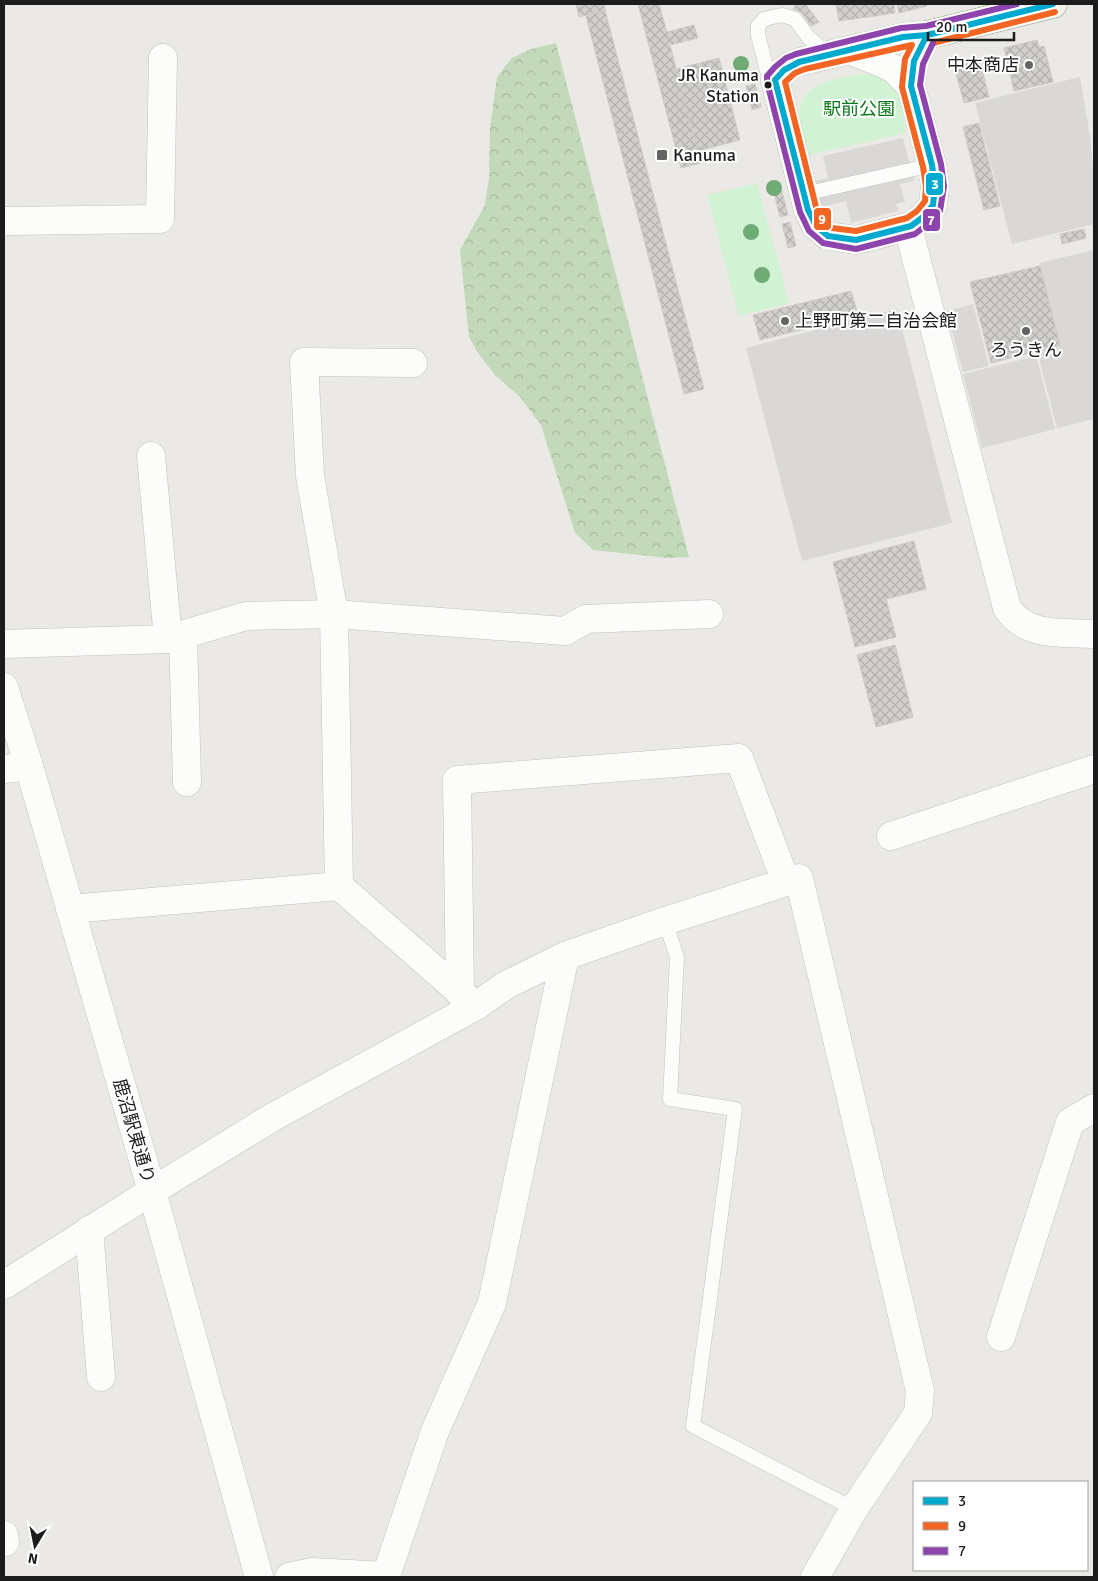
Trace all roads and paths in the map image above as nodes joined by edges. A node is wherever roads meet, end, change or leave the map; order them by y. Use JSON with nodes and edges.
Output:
{"nodes":[{"id":1,"x":1053,"y":4,"type":"edge"},
{"id":2,"x":928,"y":34,"type":"junction"},
{"id":3,"x":843,"y":52,"type":"junction"},
{"id":4,"x":163,"y":58,"type":"dead end"},
{"id":5,"x":774,"y":80,"type":"junction"},
{"id":6,"x":911,"y":86,"type":"junction"},
{"id":7,"x":932,"y":165,"type":"junction"},
{"id":8,"x":804,"y":194,"type":"junction"},
{"id":9,"x":4,"y":221,"type":"edge"},
{"id":10,"x":908,"y":227,"type":"junction"},
{"id":11,"x":413,"y":363,"type":"dead end"},
{"id":12,"x":151,"y":456,"type":"dead end"},
{"id":13,"x":334,"y":614,"type":"junction"},
{"id":14,"x":709,"y":614,"type":"dead end"},
{"id":15,"x":1094,"y":634,"type":"edge"},
{"id":16,"x":176,"y":637,"type":"junction"},
{"id":17,"x":4,"y":644,"type":"edge"},
{"id":18,"x":4,"y":687,"type":"edge"},
{"id":19,"x":16,"y":768,"type":"edge"},
{"id":20,"x":1094,"y":769,"type":"edge"},
{"id":21,"x":186,"y":782,"type":"dead end"},
{"id":22,"x":891,"y":836,"type":"dead end"},
{"id":23,"x":786,"y":882,"type":"junction"},
{"id":24,"x":339,"y":886,"type":"junction"},
{"id":25,"x":70,"y":909,"type":"junction"},
{"id":26,"x":666,"y":921,"type":"junction"},
{"id":27,"x":566,"y":956,"type":"junction"},
{"id":28,"x":468,"y":1000,"type":"junction"},
{"id":29,"x":1094,"y":1108,"type":"edge"},
{"id":30,"x":152,"y":1191,"type":"junction"},
{"id":31,"x":90,"y":1230,"type":"junction"},
{"id":32,"x":4,"y":1285,"type":"edge"},
{"id":33,"x":1001,"y":1337,"type":"dead end"},
{"id":34,"x":101,"y":1377,"type":"dead end"},
{"id":35,"x":854,"y":1509,"type":"junction"},
{"id":36,"x":4,"y":1535,"type":"edge"},
{"id":37,"x":4,"y":1542,"type":"edge"},
{"id":38,"x":259,"y":1577,"type":"edge"},
{"id":39,"x":290,"y":1577,"type":"edge"},
{"id":40,"x":388,"y":1577,"type":"edge"},
{"id":41,"x":815,"y":1577,"type":"edge"}],
"edges":[{"from":1,"to":2,"type":"main road"},
{"from":2,"to":3,"type":"street"},
{"from":2,"to":6,"type":"street"},
{"from":3,"to":5,"type":"street"},
{"from":3,"to":5,"type":"lane"},
{"from":3,"to":6,"type":"street"},
{"from":4,"to":9,"type":"street"},
{"from":5,"to":8,"type":"street"},
{"from":6,"to":7,"type":"street"},
{"from":7,"to":8,"type":"lane"},
{"from":7,"to":10,"type":"street"},
{"from":8,"to":10,"type":"street"},
{"from":10,"to":15,"type":"street"},
{"from":11,"to":13,"type":"street"},
{"from":12,"to":16,"type":"street"},
{"from":13,"to":14,"type":"street"},
{"from":13,"to":16,"type":"street"},
{"from":13,"to":24,"type":"street"},
{"from":16,"to":17,"type":"street"},
{"from":16,"to":21,"type":"street"},
{"from":18,"to":19,"type":"street","name":"鹿沼駅東通り"},
{"from":19,"to":25,"type":"street","name":"鹿沼駅東通り"},
{"from":20,"to":22,"type":"street"},
{"from":23,"to":26,"type":"street"},
{"from":23,"to":28,"type":"street"},
{"from":23,"to":35,"type":"street"},
{"from":24,"to":25,"type":"street"},
{"from":24,"to":28,"type":"street"},
{"from":25,"to":30,"type":"street","name":"鹿沼駅東通り"},
{"from":26,"to":27,"type":"street"},
{"from":26,"to":35,"type":"lane"},
{"from":27,"to":28,"type":"street"},
{"from":27,"to":40,"type":"street"},
{"from":28,"to":30,"type":"street"},
{"from":29,"to":33,"type":"street"},
{"from":30,"to":31,"type":"street"},
{"from":30,"to":38,"type":"street","name":"鹿沼駅東通り"},
{"from":31,"to":32,"type":"street"},
{"from":31,"to":34,"type":"street"},
{"from":35,"to":41,"type":"street"},
{"from":36,"to":37,"type":"street"},
{"from":39,"to":40,"type":"street"}]}
